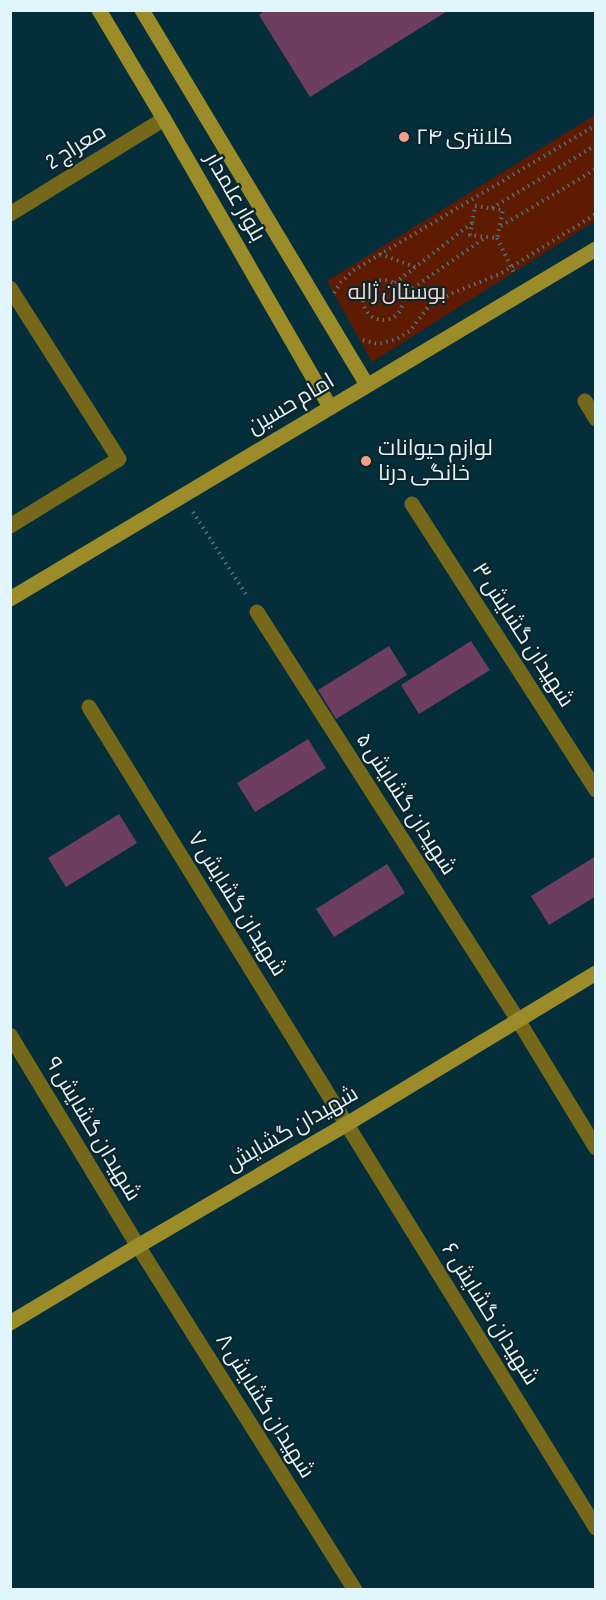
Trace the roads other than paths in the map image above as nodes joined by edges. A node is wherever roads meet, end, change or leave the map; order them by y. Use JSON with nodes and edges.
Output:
{"nodes":[{"id":1,"x":99,"y":10,"type":"edge"},
{"id":2,"x":142,"y":10,"type":"edge"},
{"id":3,"x":164,"y":119,"type":"junction"},
{"id":4,"x":10,"y":214,"type":"edge"},
{"id":5,"x":596,"y":249,"type":"edge"},
{"id":6,"x":10,"y":288,"type":"edge"},
{"id":7,"x":367,"y":385,"type":"junction"},
{"id":8,"x":585,"y":401,"type":"dead end"},
{"id":9,"x":330,"y":407,"type":"junction"},
{"id":10,"x":596,"y":419,"type":"edge"},
{"id":11,"x":412,"y":504,"type":"dead end"},
{"id":12,"x":10,"y":526,"type":"edge"},
{"id":13,"x":10,"y":599,"type":"edge"},
{"id":14,"x":257,"y":612,"type":"road end"},
{"id":15,"x":89,"y":707,"type":"dead end"},
{"id":16,"x":596,"y":790,"type":"edge"},
{"id":17,"x":596,"y":973,"type":"edge"},
{"id":18,"x":518,"y":1020,"type":"junction"},
{"id":19,"x":10,"y":1035,"type":"edge"},
{"id":20,"x":346,"y":1124,"type":"junction"},
{"id":21,"x":596,"y":1148,"type":"edge"},
{"id":22,"x":138,"y":1246,"type":"junction"},
{"id":23,"x":10,"y":1323,"type":"edge"},
{"id":24,"x":596,"y":1528,"type":"edge"},
{"id":25,"x":355,"y":1590,"type":"edge"}],
"edges":[{"from":1,"to":3,"type":"main road","name":"بلوار علمدار"},
{"from":2,"to":7,"type":"main road","name":"بلوار علمدار"},
{"from":3,"to":4,"type":"street","name":"معراج 2"},
{"from":3,"to":9,"type":"main road","name":"بلوار علمدار"},
{"from":5,"to":7,"type":"main road","name":"امام حسین"},
{"from":6,"to":12,"type":"street"},
{"from":7,"to":9,"type":"main road","name":"امام حسین"},
{"from":8,"to":10,"type":"street"},
{"from":9,"to":13,"type":"main road","name":"امام حسین"},
{"from":11,"to":16,"type":"street","name":"شهیدان گشایش ۳"},
{"from":14,"to":18,"type":"street","name":"شهیدان گشایش ۵"},
{"from":15,"to":20,"type":"street","name":"شهیدان گشایش ۷"},
{"from":17,"to":18,"type":"main road","name":"شهیدان گشایش"},
{"from":18,"to":20,"type":"main road","name":"شهیدان گشایش"},
{"from":18,"to":21,"type":"street","name":"شهیدان گشایش ۵"},
{"from":19,"to":22,"type":"street","name":"شهیدان گشایش ۹"},
{"from":20,"to":22,"type":"main road","name":"شهیدان گشایش"},
{"from":20,"to":24,"type":"street","name":"شهیدان گشایش ۶"},
{"from":22,"to":23,"type":"main road","name":"شهیدان گشایش"},
{"from":22,"to":25,"type":"street","name":"شهیدان گشایش ۸"}]}
